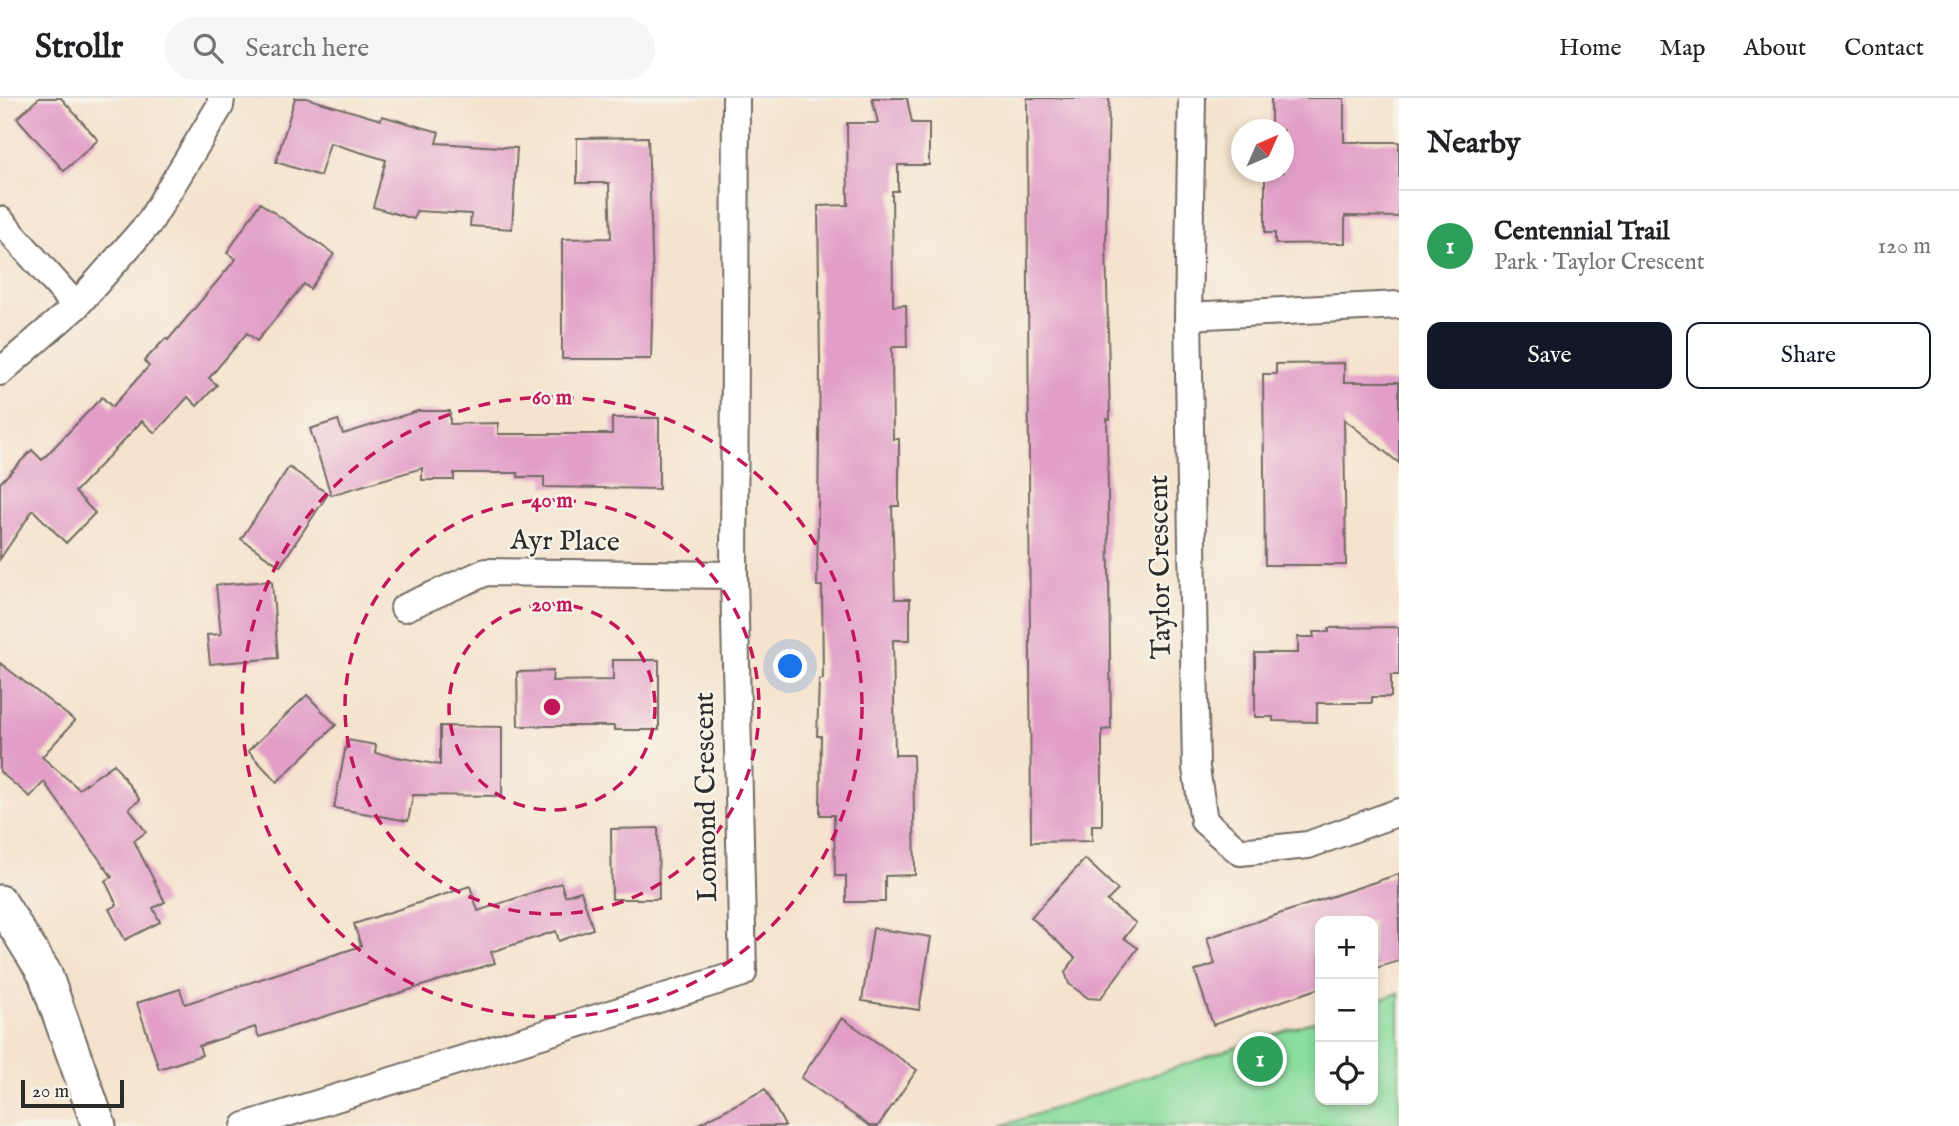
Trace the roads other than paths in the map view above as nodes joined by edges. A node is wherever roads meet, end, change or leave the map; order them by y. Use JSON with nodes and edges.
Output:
{"nodes":[{"id":1,"x":221,"y":98,"type":"edge"},
{"id":2,"x":736,"y":98,"type":"edge"},
{"id":3,"x":1192,"y":98,"type":"edge"},
{"id":4,"x":0,"y":220,"type":"edge"},
{"id":5,"x":1399,"y":305,"type":"edge"},
{"id":6,"x":76,"y":306,"type":"junction"},
{"id":7,"x":1188,"y":316,"type":"junction"},
{"id":8,"x":0,"y":372,"type":"edge"},
{"id":9,"x":734,"y":575,"type":"junction"},
{"id":10,"x":404,"y":608,"type":"dead end"},
{"id":11,"x":1399,"y":812,"type":"edge"},
{"id":12,"x":0,"y":902,"type":"edge"},
{"id":13,"x":99,"y":1126,"type":"edge"},
{"id":14,"x":245,"y":1126,"type":"edge"}],
"edges":[{"from":1,"to":6,"type":"street"},
{"from":2,"to":9,"type":"street","name":"Lomond Crescent"},
{"from":3,"to":7,"type":"street","name":"Taylor Crescent"},
{"from":4,"to":6,"type":"street"},
{"from":5,"to":7,"type":"street"},
{"from":6,"to":8,"type":"street"},
{"from":7,"to":11,"type":"street","name":"Taylor Crescent"},
{"from":9,"to":10,"type":"street","name":"Ayr Place"},
{"from":9,"to":14,"type":"street","name":"Lomond Crescent"},
{"from":12,"to":13,"type":"street"}]}
